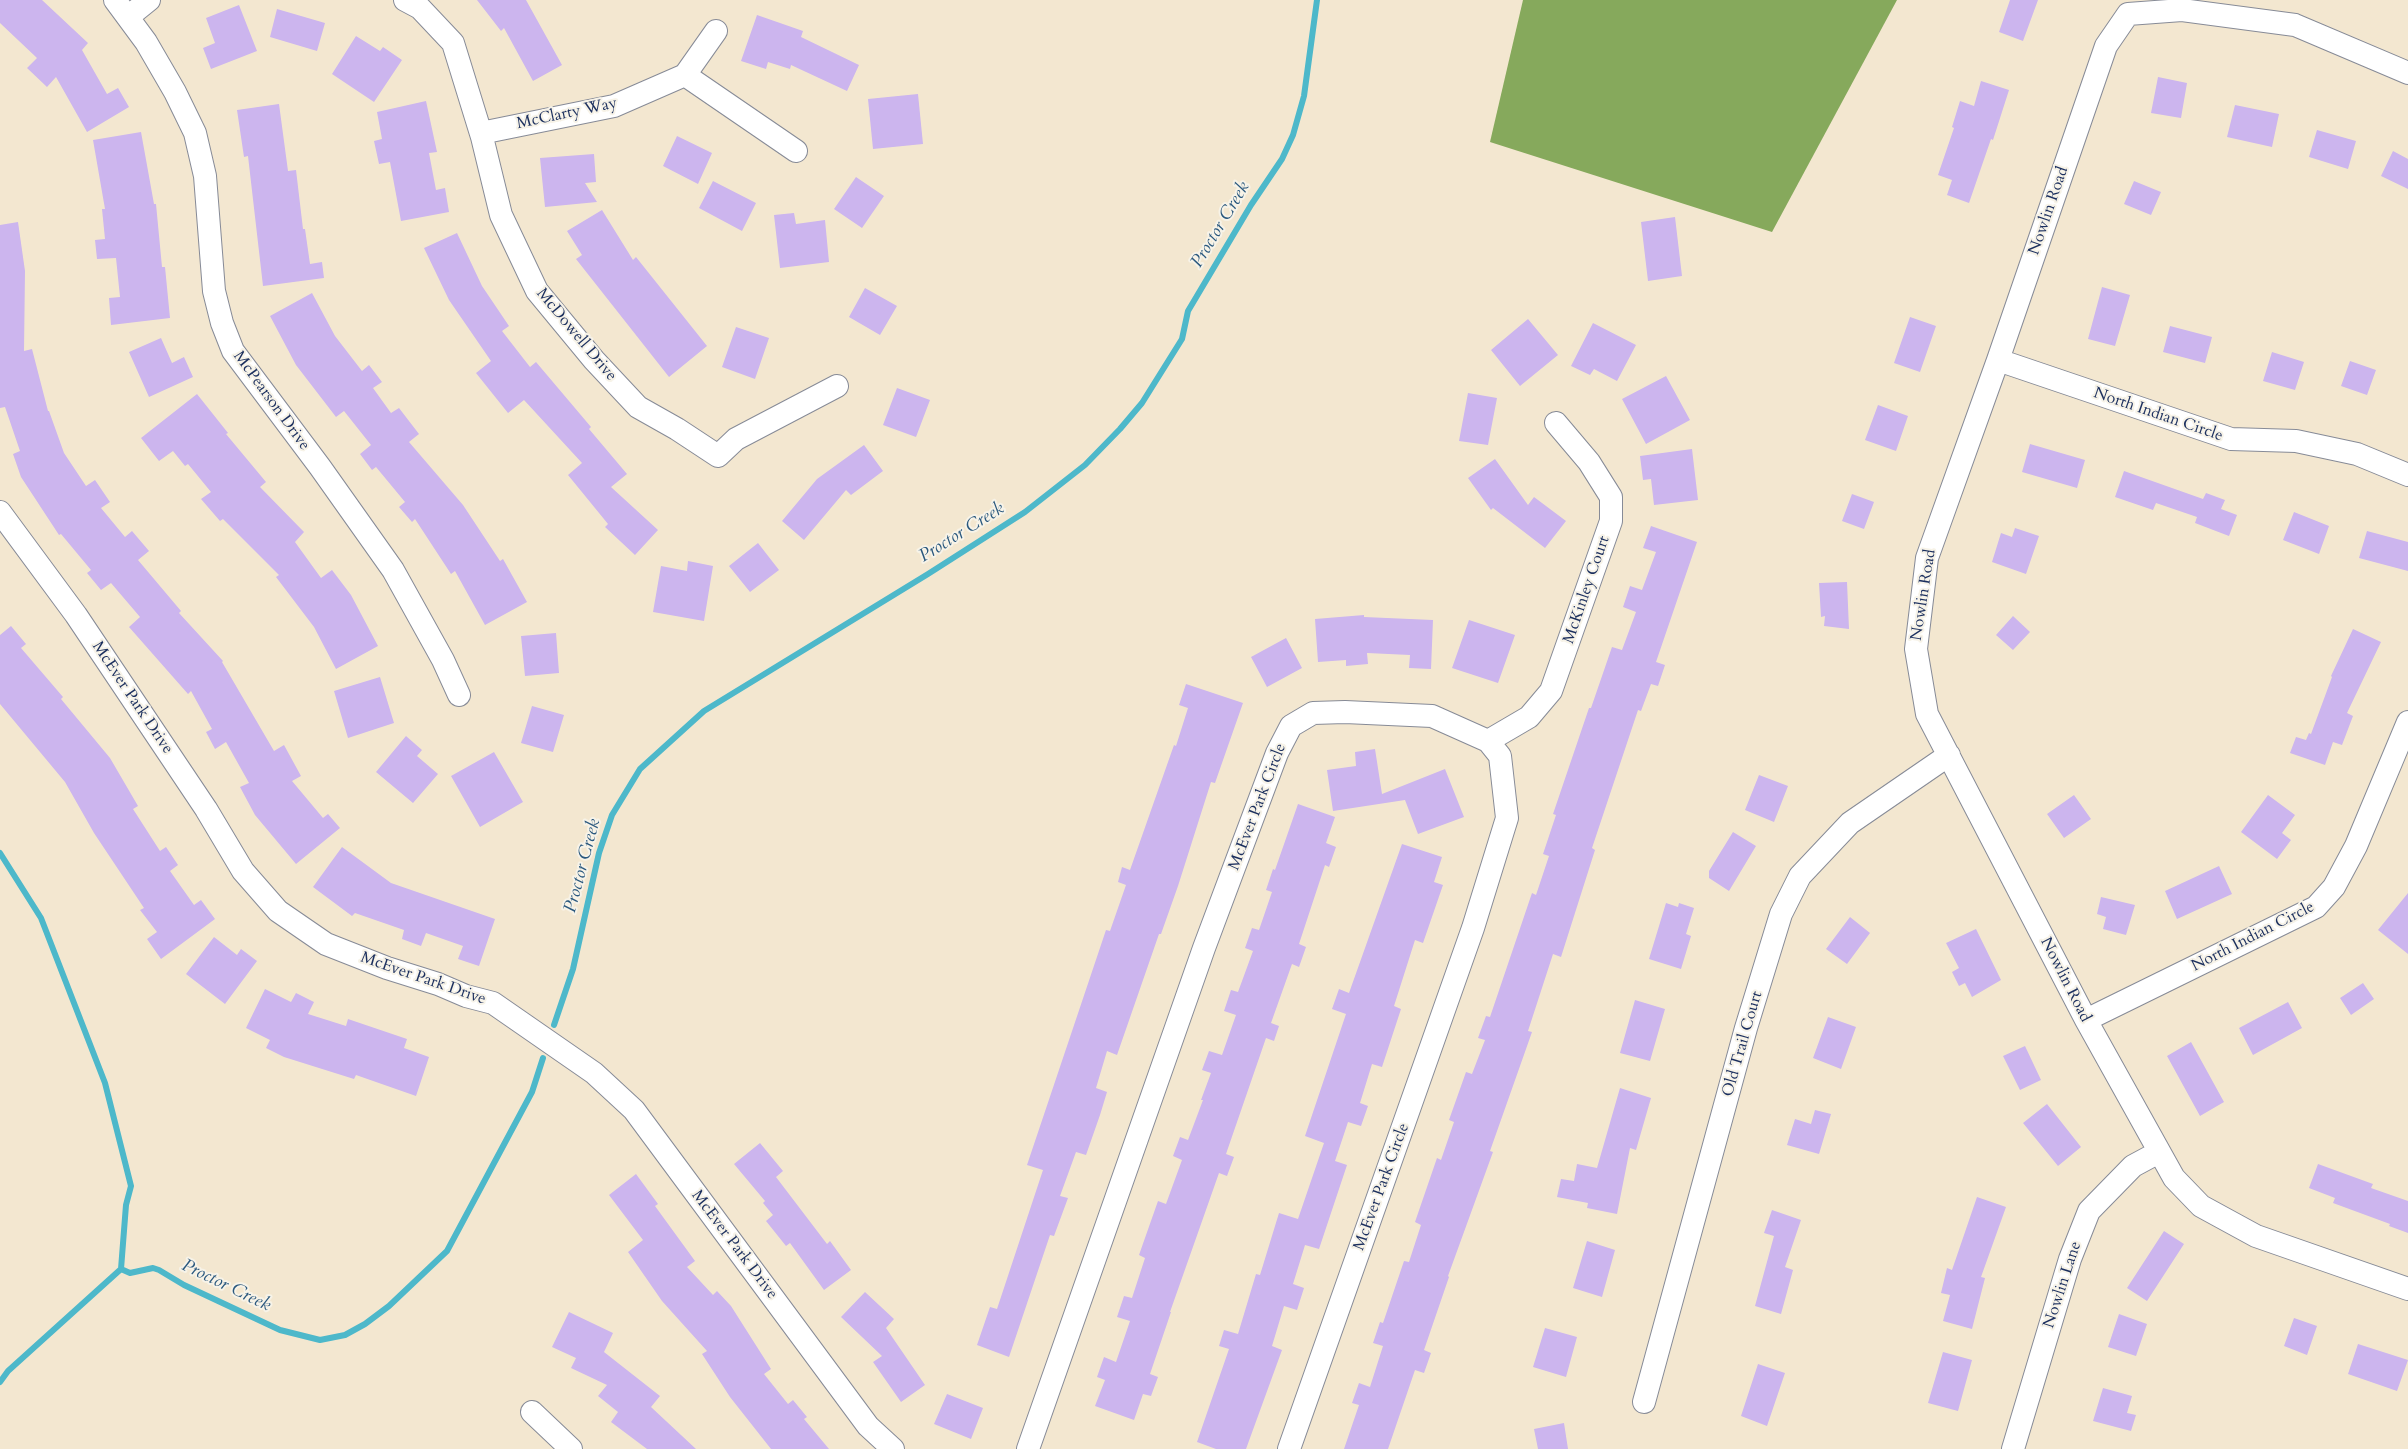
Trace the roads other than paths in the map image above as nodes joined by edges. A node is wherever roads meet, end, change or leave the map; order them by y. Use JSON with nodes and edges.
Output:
{"nodes":[{"id":1,"x":149,"y":0,"type":"edge"},
{"id":2,"x":405,"y":0,"type":"edge"},
{"id":3,"x":122,"y":8,"type":"edge"},
{"id":4,"x":716,"y":31,"type":"dead end"},
{"id":5,"x":2408,"y":73,"type":"edge"},
{"id":6,"x":685,"y":75,"type":"junction"},
{"id":7,"x":481,"y":133,"type":"junction"},
{"id":8,"x":796,"y":150,"type":"dead end"},
{"id":9,"x":1998,"y":360,"type":"junction"},
{"id":10,"x":837,"y":386,"type":"dead end"},
{"id":11,"x":1556,"y":423,"type":"dead end"},
{"id":12,"x":2408,"y":475,"type":"edge"},
{"id":13,"x":0,"y":512,"type":"edge"},
{"id":14,"x":459,"y":696,"type":"dead end"},
{"id":15,"x":2408,"y":722,"type":"edge"},
{"id":16,"x":1488,"y":741,"type":"junction"},
{"id":17,"x":1949,"y":755,"type":"junction"},
{"id":18,"x":2086,"y":1020,"type":"junction"},
{"id":19,"x":2159,"y":1152,"type":"junction"},
{"id":20,"x":2408,"y":1289,"type":"edge"},
{"id":21,"x":1644,"y":1402,"type":"dead end"},
{"id":22,"x":532,"y":1412,"type":"dead end"},
{"id":23,"x":571,"y":1449,"type":"edge"},
{"id":24,"x":892,"y":1449,"type":"edge"},
{"id":25,"x":1028,"y":1449,"type":"edge"},
{"id":26,"x":1289,"y":1449,"type":"edge"},
{"id":27,"x":2013,"y":1449,"type":"edge"}],
"edges":[{"from":1,"to":3,"type":"street"},
{"from":2,"to":7,"type":"street","name":"McDowell Drive"},
{"from":3,"to":14,"type":"street","name":"McPearson Drive"},
{"from":4,"to":6,"type":"street"},
{"from":5,"to":9,"type":"street","name":"Nowlin Road"},
{"from":6,"to":7,"type":"street","name":"McClarty Way"},
{"from":6,"to":8,"type":"street"},
{"from":7,"to":10,"type":"street","name":"McDowell Drive"},
{"from":9,"to":12,"type":"street","name":"North Indian Circle"},
{"from":9,"to":17,"type":"street","name":"Nowlin Road"},
{"from":11,"to":16,"type":"street","name":"McKinley Court"},
{"from":13,"to":24,"type":"street","name":"McEver Park Drive"},
{"from":15,"to":18,"type":"street","name":"North Indian Circle"},
{"from":16,"to":25,"type":"street","name":"McEver Park Circle"},
{"from":16,"to":26,"type":"street","name":"McEver Park Circle"},
{"from":17,"to":18,"type":"street","name":"Nowlin Road"},
{"from":17,"to":21,"type":"street","name":"Old Trail Court"},
{"from":18,"to":19,"type":"street","name":"Nowlin Road"},
{"from":19,"to":20,"type":"street","name":"Nowlin Road"},
{"from":19,"to":27,"type":"street","name":"Nowlin Lane"},
{"from":22,"to":23,"type":"street"}]}
